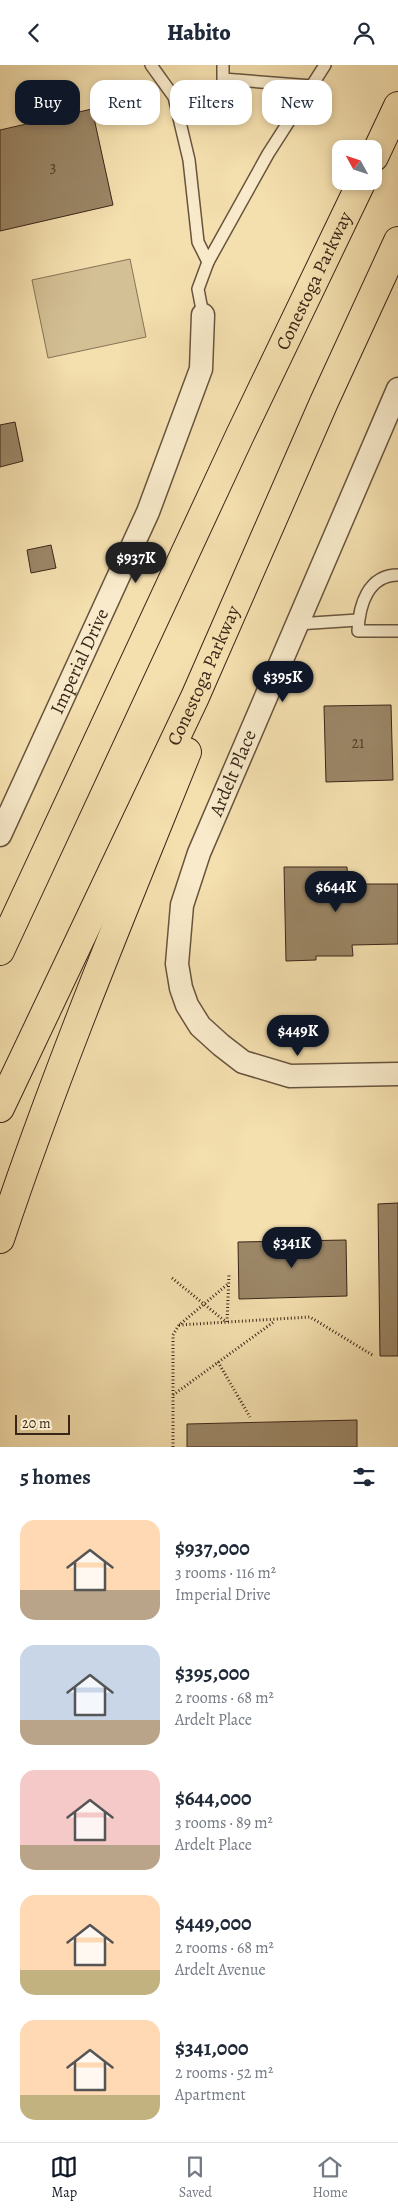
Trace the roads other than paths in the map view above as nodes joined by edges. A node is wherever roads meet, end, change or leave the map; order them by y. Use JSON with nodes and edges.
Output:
{"nodes":[{"id":1,"x":151,"y":65,"type":"edge"},
{"id":2,"x":223,"y":65,"type":"edge"},
{"id":3,"x":325,"y":65,"type":"edge"},
{"id":4,"x":316,"y":80,"type":"edge"},
{"id":5,"x":262,"y":82,"type":"edge"},
{"id":6,"x":398,"y":106,"type":"edge"},
{"id":7,"x":287,"y":125,"type":"edge"},
{"id":8,"x":382,"y":140,"type":"edge"},
{"id":9,"x":358,"y":190,"type":"edge"},
{"id":10,"x":398,"y":241,"type":"edge"},
{"id":11,"x":208,"y":262,"type":"junction"},
{"id":12,"x":203,"y":315,"type":"joint"},
{"id":13,"x":398,"y":389,"type":"edge"},
{"id":14,"x":398,"y":575,"type":"edge"},
{"id":15,"x":358,"y":619,"type":"junction"},
{"id":16,"x":297,"y":624,"type":"junction"},
{"id":17,"x":398,"y":631,"type":"edge"},
{"id":18,"x":195,"y":697,"type":"junction"},
{"id":19,"x":0,"y":835,"type":"edge"},
{"id":20,"x":0,"y":951,"type":"edge"},
{"id":21,"x":398,"y":1074,"type":"edge"},
{"id":22,"x":0,"y":1108,"type":"edge"},
{"id":23,"x":0,"y":1239,"type":"edge"}],
"edges":[{"from":1,"to":11,"type":"lane"},
{"from":2,"to":5,"type":"lane"},
{"from":3,"to":4,"type":"lane"},
{"from":6,"to":8,"type":"highway"},
{"from":7,"to":11,"type":"lane"},
{"from":9,"to":20,"type":"highway","name":"Conestoga Parkway"},
{"from":10,"to":18,"type":"highway","name":"Conestoga Parkway"},
{"from":11,"to":12,"type":"lane"},
{"from":12,"to":19,"type":"street","name":"Imperial Drive"},
{"from":13,"to":16,"type":"street","name":"Ardelt Place"},
{"from":14,"to":15,"type":"lane"},
{"from":15,"to":16,"type":"lane"},
{"from":15,"to":17,"type":"lane"},
{"from":16,"to":21,"type":"street","name":"Ardelt Place"},
{"from":18,"to":22,"type":"highway","name":"Conestoga Parkway"},
{"from":18,"to":23,"type":"highway"}]}
